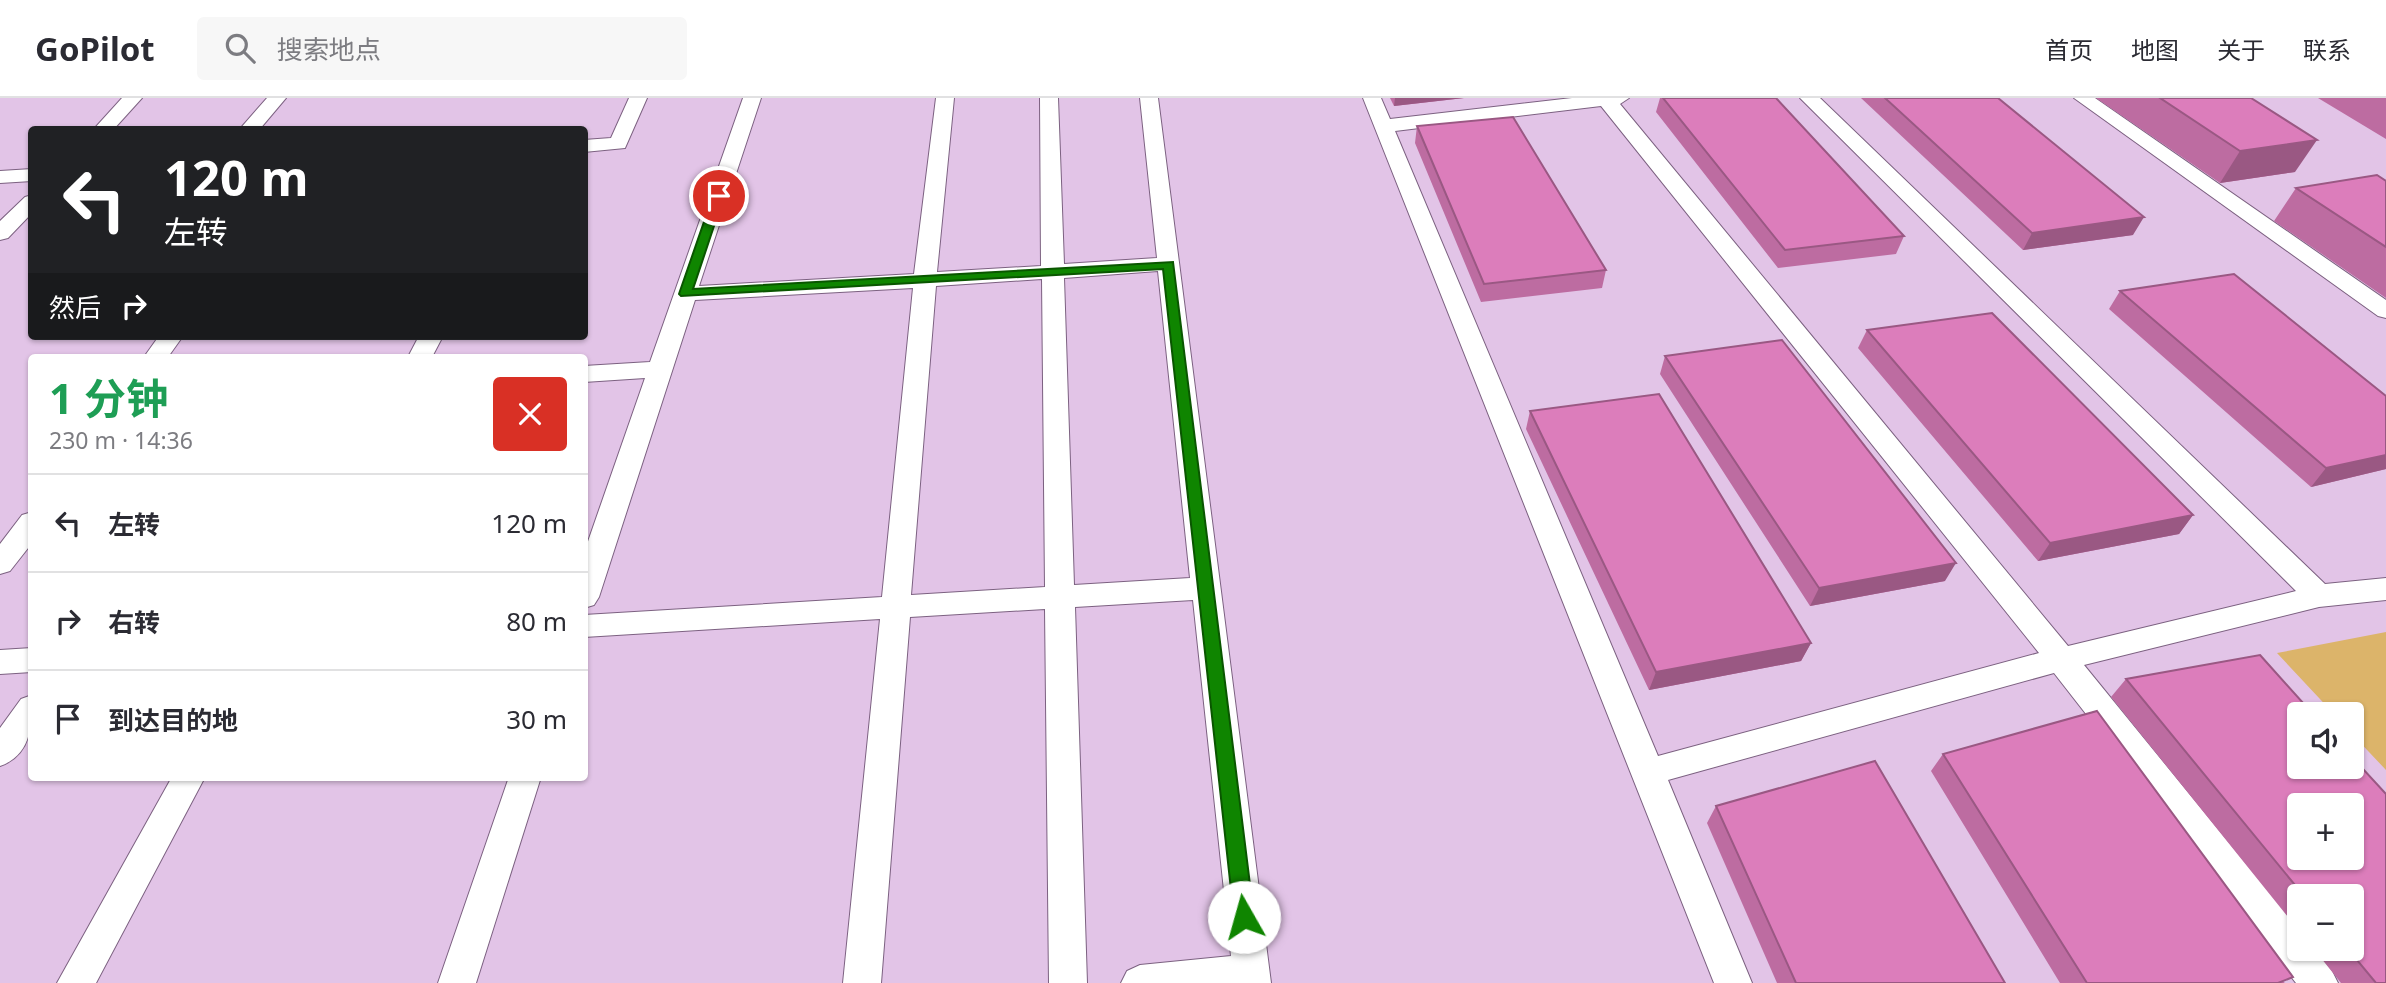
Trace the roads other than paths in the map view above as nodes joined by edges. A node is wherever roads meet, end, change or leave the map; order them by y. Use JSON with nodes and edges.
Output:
{"nodes":[{"id":1,"x":133,"y":98,"type":"edge"},
{"id":2,"x":277,"y":98,"type":"edge"},
{"id":3,"x":638,"y":98,"type":"edge"},
{"id":4,"x":752,"y":98,"type":"edge"},
{"id":5,"x":945,"y":98,"type":"edge"},
{"id":6,"x":1049,"y":98,"type":"edge"},
{"id":7,"x":1150,"y":98,"type":"edge"},
{"id":8,"x":1372,"y":98,"type":"edge"},
{"id":9,"x":1605,"y":98,"type":"edge"},
{"id":10,"x":1620,"y":98,"type":"edge"},
{"id":11,"x":1810,"y":98,"type":"edge"},
{"id":12,"x":2083,"y":98,"type":"edge"},
{"id":13,"x":106,"y":126,"type":"edge"},
{"id":14,"x":252,"y":126,"type":"edge"},
{"id":15,"x":1384,"y":126,"type":"junction"},
{"id":16,"x":588,"y":146,"type":"edge"},
{"id":17,"x":28,"y":175,"type":"edge"},
{"id":18,"x":0,"y":177,"type":"edge"},
{"id":19,"x":28,"y":205,"type":"edge"},
{"id":20,"x":0,"y":233,"type":"edge"},
{"id":21,"x":1169,"y":264,"type":"junction"},
{"id":22,"x":1055,"y":272,"type":"junction"},
{"id":23,"x":925,"y":280,"type":"junction"},
{"id":24,"x":685,"y":294,"type":"junction"},
{"id":25,"x":2386,"y":311,"type":"edge"},
{"id":26,"x":169,"y":340,"type":"edge"},
{"id":27,"x":158,"y":354,"type":"edge"},
{"id":28,"x":660,"y":369,"type":"junction"},
{"id":29,"x":588,"y":374,"type":"edge"},
{"id":30,"x":28,"y":527,"type":"edge"},
{"id":31,"x":0,"y":564,"type":"edge"},
{"id":32,"x":588,"y":585,"type":"edge"},
{"id":33,"x":1206,"y":588,"type":"junction"},
{"id":34,"x":2386,"y":589,"type":"edge"},
{"id":35,"x":2319,"y":596,"type":"junction"},
{"id":36,"x":588,"y":626,"type":"edge"},
{"id":37,"x":2061,"y":659,"type":"junction"},
{"id":38,"x":28,"y":660,"type":"edge"},
{"id":39,"x":0,"y":662,"type":"edge"},
{"id":40,"x":28,"y":714,"type":"edge"},
{"id":41,"x":0,"y":753,"type":"edge"},
{"id":42,"x":1648,"y":772,"type":"junction"},
{"id":43,"x":187,"y":781,"type":"edge"},
{"id":44,"x":524,"y":781,"type":"edge"},
{"id":45,"x":1251,"y":978,"type":"edge"},
{"id":46,"x":76,"y":983,"type":"edge"},
{"id":47,"x":457,"y":983,"type":"edge"},
{"id":48,"x":862,"y":983,"type":"edge"},
{"id":49,"x":1068,"y":983,"type":"edge"},
{"id":50,"x":1140,"y":983,"type":"edge"},
{"id":51,"x":1733,"y":983,"type":"edge"},
{"id":52,"x":2319,"y":983,"type":"edge"}],
"edges":[{"from":1,"to":13,"type":"lane"},
{"from":2,"to":14,"type":"lane"},
{"from":3,"to":16,"type":"lane"},
{"from":4,"to":24,"type":"lane"},
{"from":5,"to":23,"type":"lane"},
{"from":6,"to":22,"type":"lane"},
{"from":7,"to":21,"type":"lane"},
{"from":8,"to":15,"type":"lane"},
{"from":9,"to":37,"type":"lane"},
{"from":10,"to":15,"type":"lane"},
{"from":11,"to":35,"type":"lane"},
{"from":12,"to":25,"type":"lane"},
{"from":15,"to":42,"type":"lane"},
{"from":17,"to":18,"type":"lane"},
{"from":19,"to":20,"type":"lane"},
{"from":21,"to":22,"type":"lane"},
{"from":21,"to":33,"type":"lane"},
{"from":22,"to":23,"type":"lane"},
{"from":22,"to":49,"type":"lane"},
{"from":23,"to":24,"type":"lane"},
{"from":23,"to":48,"type":"lane"},
{"from":24,"to":28,"type":"lane"},
{"from":26,"to":27,"type":"lane"},
{"from":28,"to":29,"type":"lane"},
{"from":28,"to":32,"type":"lane"},
{"from":30,"to":31,"type":"lane"},
{"from":33,"to":36,"type":"lane"},
{"from":33,"to":45,"type":"lane"},
{"from":34,"to":35,"type":"lane"},
{"from":35,"to":37,"type":"lane"},
{"from":37,"to":42,"type":"lane"},
{"from":37,"to":52,"type":"lane"},
{"from":38,"to":39,"type":"lane"},
{"from":40,"to":41,"type":"lane"},
{"from":42,"to":51,"type":"lane"},
{"from":43,"to":46,"type":"lane"},
{"from":44,"to":47,"type":"lane"},
{"from":45,"to":50,"type":"lane"}]}
